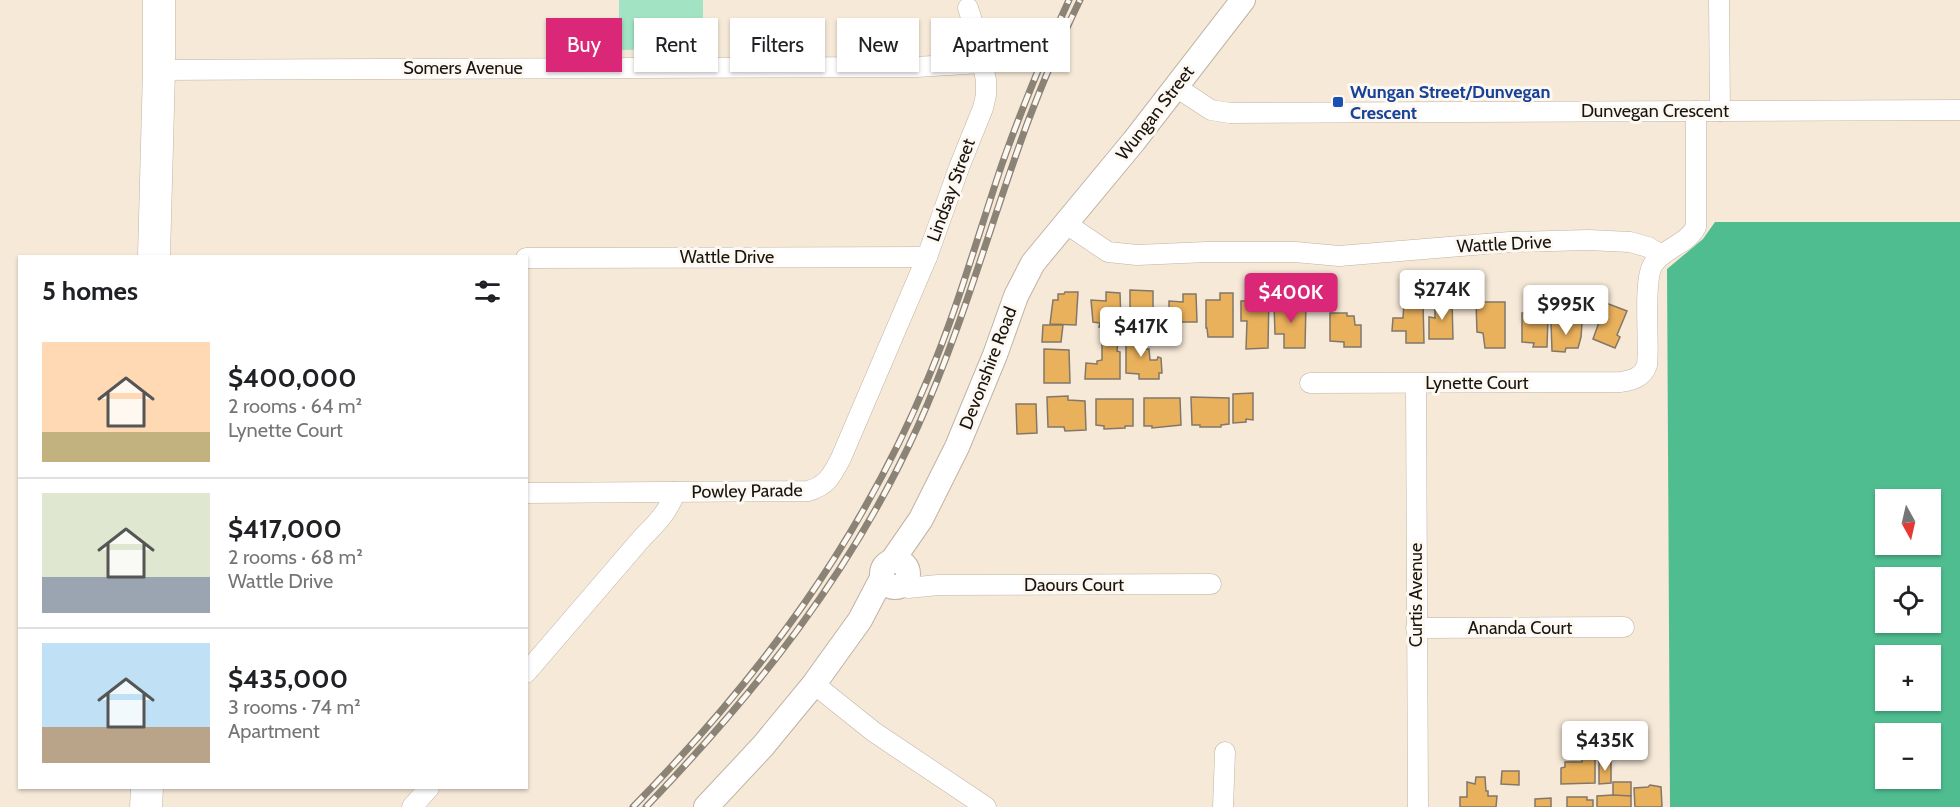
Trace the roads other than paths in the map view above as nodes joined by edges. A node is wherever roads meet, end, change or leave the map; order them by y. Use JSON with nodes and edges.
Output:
{"nodes":[{"id":1,"x":159,"y":0,"type":"edge"},
{"id":2,"x":1243,"y":0,"type":"edge"},
{"id":3,"x":1719,"y":0,"type":"edge"},
{"id":4,"x":931,"y":66,"type":"edge"},
{"id":5,"x":159,"y":70,"type":"junction"},
{"id":6,"x":981,"y":72,"type":"edge"},
{"id":7,"x":1176,"y":87,"type":"junction"},
{"id":8,"x":1960,"y":110,"type":"edge"},
{"id":9,"x":1696,"y":111,"type":"junction"},
{"id":10,"x":1720,"y":111,"type":"junction"},
{"id":11,"x":1065,"y":223,"type":"junction"},
{"id":12,"x":154,"y":255,"type":"edge"},
{"id":13,"x":169,"y":255,"type":"edge"},
{"id":14,"x":1662,"y":255,"type":"junction"},
{"id":15,"x":927,"y":257,"type":"junction"},
{"id":16,"x":528,"y":258,"type":"edge"},
{"id":17,"x":1310,"y":383,"type":"dead end"},
{"id":18,"x":1416,"y":383,"type":"junction"},
{"id":19,"x":652,"y":492,"type":"junction"},
{"id":20,"x":675,"y":492,"type":"junction"},
{"id":21,"x":528,"y":493,"type":"edge"},
{"id":22,"x":642,"y":538,"type":"junction"},
{"id":23,"x":898,"y":576,"type":"junction"},
{"id":24,"x":1211,"y":584,"type":"dead end"},
{"id":25,"x":1624,"y":627,"type":"dead end"},
{"id":26,"x":1416,"y":628,"type":"junction"},
{"id":27,"x":528,"y":671,"type":"edge"},
{"id":28,"x":810,"y":689,"type":"junction"},
{"id":29,"x":1225,"y":753,"type":"dead end"},
{"id":30,"x":147,"y":789,"type":"edge"},
{"id":31,"x":166,"y":789,"type":"edge"},
{"id":32,"x":428,"y":789,"type":"edge"},
{"id":33,"x":146,"y":807,"type":"edge"},
{"id":34,"x":166,"y":807,"type":"edge"},
{"id":35,"x":412,"y":807,"type":"edge"},
{"id":36,"x":706,"y":807,"type":"edge"},
{"id":37,"x":986,"y":807,"type":"edge"},
{"id":38,"x":1223,"y":807,"type":"edge"},
{"id":39,"x":1418,"y":807,"type":"edge"}],
"edges":[{"from":1,"to":5,"type":"highway"},
{"from":2,"to":7,"type":"street","name":"Wungan Street"},
{"from":3,"to":10,"type":"street"},
{"from":4,"to":5,"type":"street","name":"Somers Avenue"},
{"from":5,"to":12,"type":"highway"},
{"from":5,"to":13,"type":"highway"},
{"from":6,"to":15,"type":"street","name":"Lindsay Street"},
{"from":7,"to":9,"type":"street","name":"Dunvegan Crescent"},
{"from":7,"to":11,"type":"street","name":"Wungan Street"},
{"from":8,"to":10,"type":"street","name":"Dunvegan Crescent"},
{"from":9,"to":10,"type":"street","name":"Dunvegan Crescent"},
{"from":9,"to":14,"type":"street"},
{"from":11,"to":14,"type":"street","name":"Wattle Drive"},
{"from":11,"to":23,"type":"street","name":"Devonshire Road"},
{"from":14,"to":18,"type":"street","name":"Lynette Court"},
{"from":15,"to":16,"type":"street","name":"Wattle Drive"},
{"from":15,"to":20,"type":"street","name":"Powley Parade"},
{"from":17,"to":18,"type":"street","name":"Lynette Court"},
{"from":18,"to":26,"type":"street","name":"Curtis Avenue"},
{"from":19,"to":20,"type":"street","name":"Powley Parade"},
{"from":19,"to":21,"type":"street","name":"Powley Parade"},
{"from":19,"to":22,"type":"street"},
{"from":20,"to":22,"type":"street"},
{"from":22,"to":27,"type":"street"},
{"from":23,"to":24,"type":"street","name":"Daours Court"},
{"from":23,"to":28,"type":"street","name":"Devonshire Road"},
{"from":25,"to":26,"type":"street","name":"Ananda Court"},
{"from":26,"to":39,"type":"street","name":"Curtis Avenue"},
{"from":28,"to":36,"type":"street","name":"Devonshire Road"},
{"from":28,"to":37,"type":"street"},
{"from":29,"to":38,"type":"street"},
{"from":30,"to":33,"type":"highway"},
{"from":31,"to":34,"type":"highway"},
{"from":32,"to":35,"type":"street"}]}
